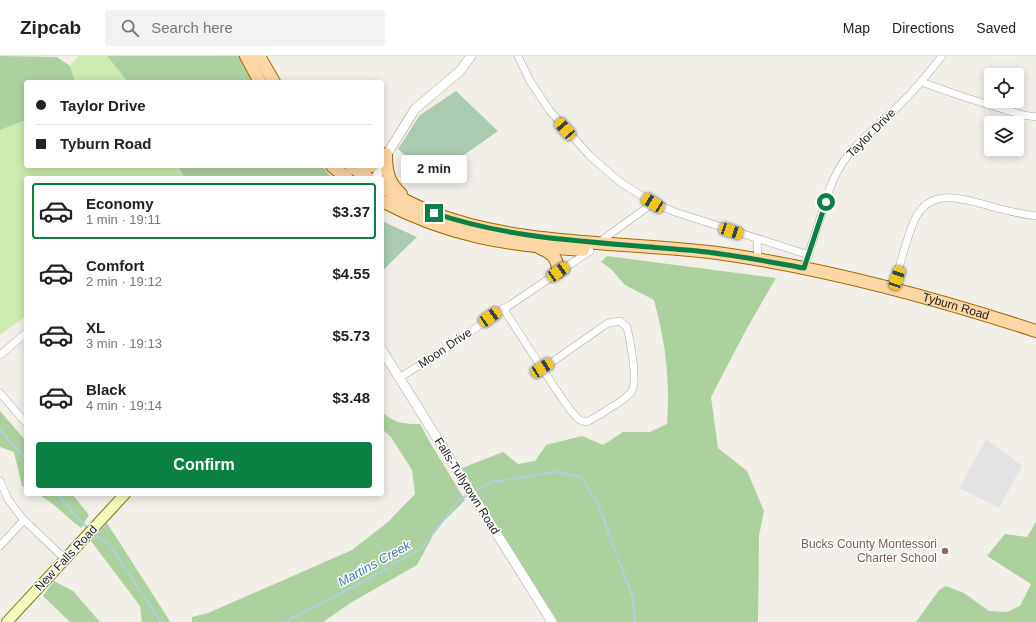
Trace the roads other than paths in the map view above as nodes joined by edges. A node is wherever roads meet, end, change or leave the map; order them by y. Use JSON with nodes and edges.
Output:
{"nodes":[{"id":1,"x":246,"y":56,"type":"edge"},
{"id":2,"x":259,"y":56,"type":"edge"},
{"id":3,"x":471,"y":56,"type":"edge"},
{"id":4,"x":518,"y":56,"type":"edge"},
{"id":5,"x":942,"y":56,"type":"edge"},
{"id":6,"x":259,"y":80,"type":"edge"},
{"id":7,"x":273,"y":80,"type":"edge"},
{"id":8,"x":921,"y":82,"type":"junction"},
{"id":9,"x":1036,"y":117,"type":"edge"},
{"id":10,"x":384,"y":158,"type":"edge"},
{"id":11,"x":384,"y":163,"type":"edge"},
{"id":12,"x":340,"y":168,"type":"edge"},
{"id":13,"x":364,"y":168,"type":"edge"},
{"id":14,"x":351,"y":171,"type":"edge"},
{"id":15,"x":363,"y":176,"type":"edge"},
{"id":16,"x":384,"y":188,"type":"edge"},
{"id":17,"x":384,"y":202,"type":"edge"},
{"id":18,"x":653,"y":203,"type":"junction"},
{"id":19,"x":415,"y":205,"type":"junction"},
{"id":20,"x":1036,"y":216,"type":"edge"},
{"id":21,"x":757,"y":239,"type":"junction"},
{"id":22,"x":539,"y":247,"type":"junction"},
{"id":23,"x":593,"y":247,"type":"junction"},
{"id":24,"x":809,"y":255,"type":"junction"},
{"id":25,"x":758,"y":260,"type":"junction"},
{"id":26,"x":804,"y":268,"type":"junction"},
{"id":27,"x":558,"y":272,"type":"junction"},
{"id":28,"x":893,"y":289,"type":"junction"},
{"id":29,"x":503,"y":308,"type":"junction"},
{"id":30,"x":1036,"y":331,"type":"edge"},
{"id":31,"x":24,"y":335,"type":"edge"},
{"id":32,"x":384,"y":353,"type":"edge"},
{"id":33,"x":0,"y":355,"type":"edge"},
{"id":34,"x":542,"y":368,"type":"junction"},
{"id":35,"x":399,"y":378,"type":"junction"},
{"id":36,"x":0,"y":393,"type":"edge"},
{"id":37,"x":24,"y":421,"type":"edge"},
{"id":38,"x":0,"y":481,"type":"edge"},
{"id":39,"x":123,"y":496,"type":"edge"},
{"id":40,"x":24,"y":520,"type":"junction"},
{"id":41,"x":0,"y":546,"type":"edge"},
{"id":42,"x":65,"y":559,"type":"junction"},
{"id":43,"x":7,"y":622,"type":"edge"},
{"id":44,"x":552,"y":622,"type":"edge"}],
"edges":[{"from":1,"to":6,"type":"main road"},
{"from":2,"to":7,"type":"main road"},
{"from":3,"to":10,"type":"street"},
{"from":4,"to":18,"type":"street"},
{"from":5,"to":8,"type":"street","name":"Taylor Drive"},
{"from":8,"to":9,"type":"street"},
{"from":8,"to":24,"type":"street","name":"Taylor Drive"},
{"from":11,"to":19,"type":"main road"},
{"from":12,"to":14,"type":"main road"},
{"from":13,"to":14,"type":"main road"},
{"from":14,"to":15,"type":"main road"},
{"from":16,"to":19,"type":"main road","name":"Tyburn Road"},
{"from":17,"to":22,"type":"main road","name":"Tyburn Road"},
{"from":18,"to":21,"type":"street"},
{"from":18,"to":23,"type":"street","name":"Moon Drive"},
{"from":19,"to":23,"type":"main road","name":"Tyburn Road"},
{"from":20,"to":28,"type":"street"},
{"from":21,"to":24,"type":"street"},
{"from":21,"to":25,"type":"street"},
{"from":22,"to":23,"type":"main road","name":"Tyburn Road"},
{"from":22,"to":27,"type":"main road"},
{"from":23,"to":25,"type":"main road","name":"Tyburn Road"},
{"from":23,"to":27,"type":"street","name":"Moon Drive"},
{"from":24,"to":26,"type":"street","name":"Taylor Drive"},
{"from":25,"to":26,"type":"main road","name":"Tyburn Road"},
{"from":26,"to":28,"type":"main road","name":"Tyburn Road"},
{"from":27,"to":29,"type":"street","name":"Moon Drive"},
{"from":28,"to":30,"type":"main road","name":"Tyburn Road"},
{"from":29,"to":34,"type":"street"},
{"from":29,"to":35,"type":"street","name":"Moon Drive"},
{"from":31,"to":33,"type":"street"},
{"from":32,"to":35,"type":"street","name":"Falls-Tullytown Road"},
{"from":34,"to":34,"type":"street"},
{"from":35,"to":44,"type":"street","name":"Falls-Tullytown Road"},
{"from":36,"to":37,"type":"street"},
{"from":38,"to":40,"type":"street"},
{"from":39,"to":42,"type":"main road","name":"New Falls Road"},
{"from":40,"to":41,"type":"street"},
{"from":40,"to":42,"type":"street"},
{"from":42,"to":43,"type":"main road","name":"New Falls Road"}]}
